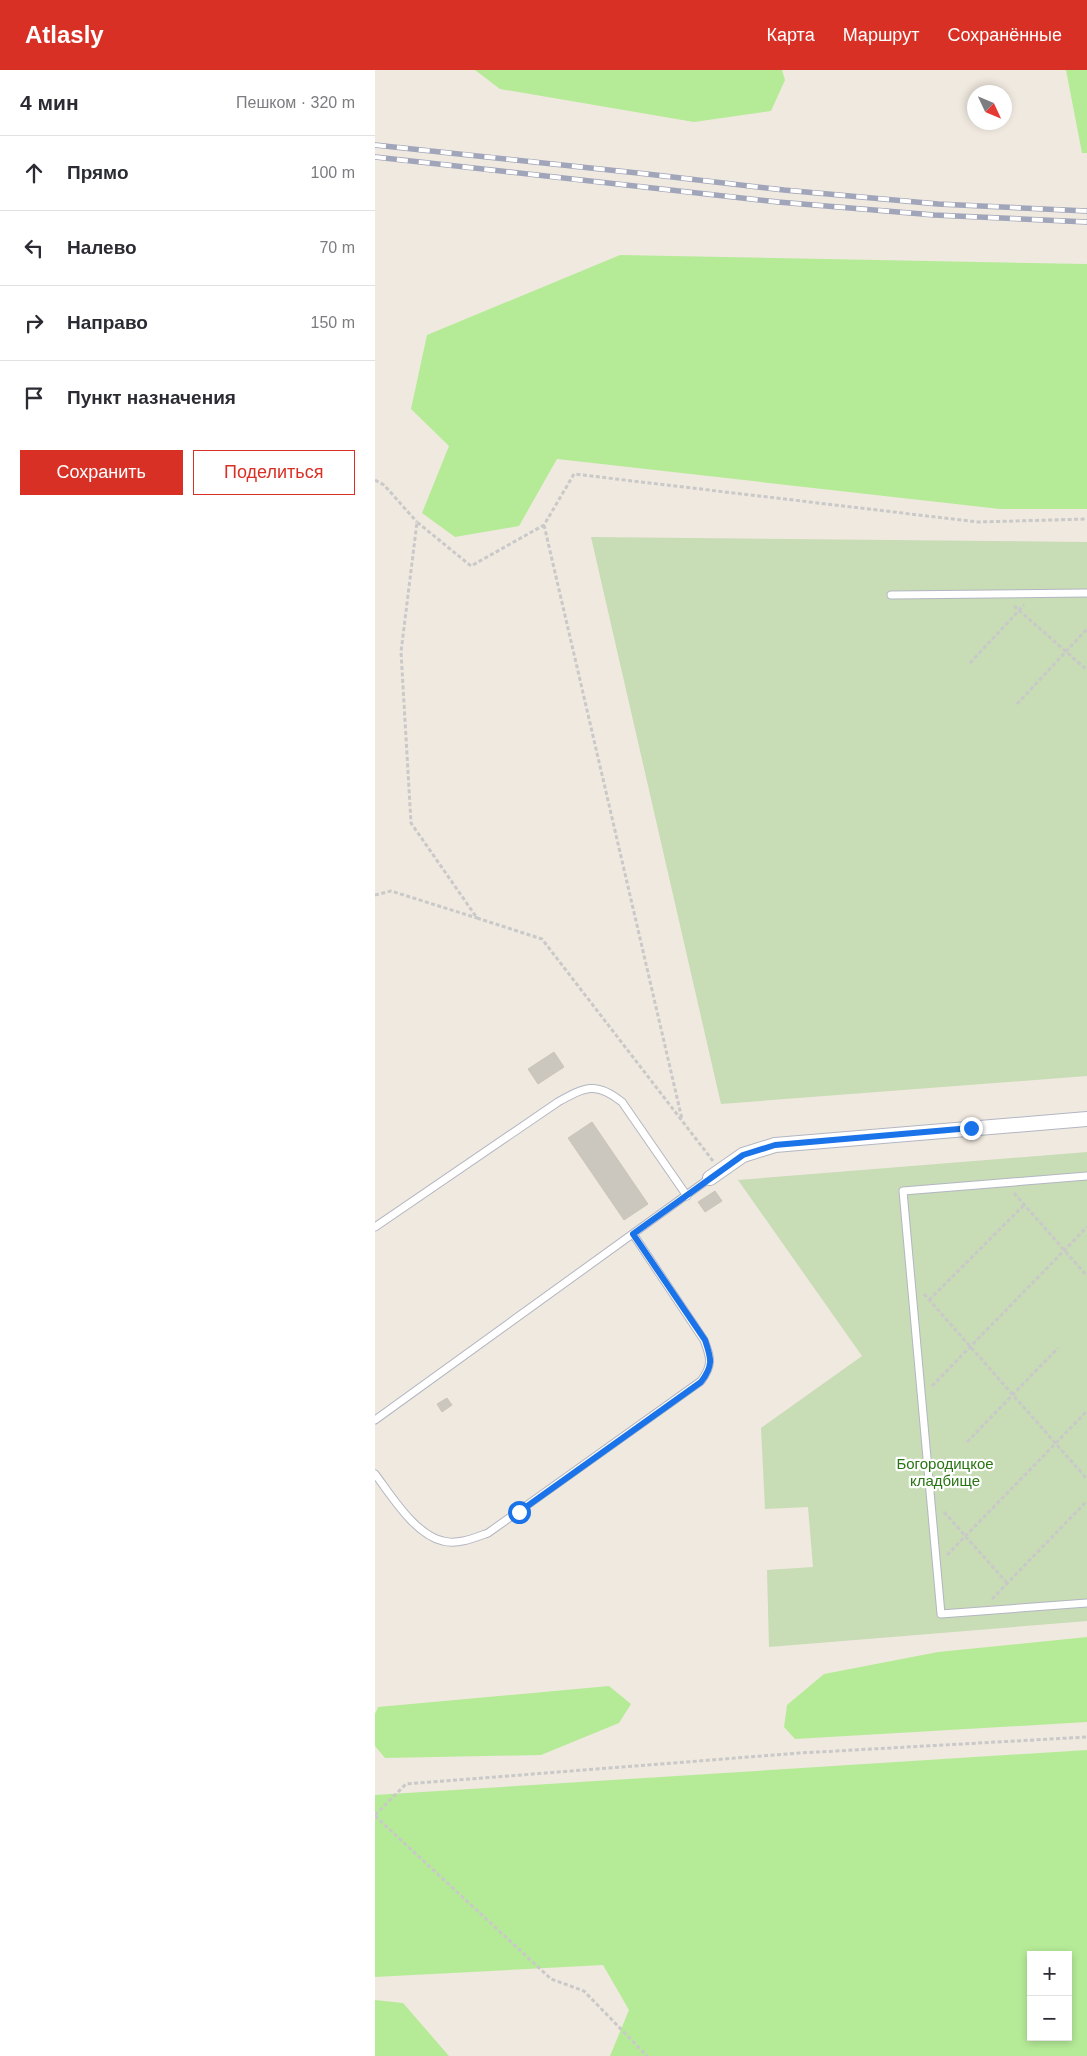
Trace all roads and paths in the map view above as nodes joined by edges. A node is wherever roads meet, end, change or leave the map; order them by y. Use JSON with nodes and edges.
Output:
{"nodes":[{"id":1,"x":375,"y":480,"type":"edge"},
{"id":2,"x":1087,"y":520,"type":"edge"},
{"id":3,"x":417,"y":522,"type":"junction"},
{"id":4,"x":544,"y":525,"type":"junction"},
{"id":5,"x":1035,"y":593,"type":"junction"},
{"id":6,"x":1087,"y":593,"type":"edge"},
{"id":7,"x":1000,"y":594,"type":"junction"},
{"id":8,"x":891,"y":595,"type":"dead end"},
{"id":9,"x":1019,"y":610,"type":"junction"},
{"id":10,"x":1087,"y":629,"type":"edge"},
{"id":11,"x":1066,"y":652,"type":"junction"},
{"id":12,"x":970,"y":664,"type":"dead end"},
{"id":13,"x":1087,"y":670,"type":"edge"},
{"id":14,"x":1017,"y":704,"type":"dead end"},
{"id":15,"x":375,"y":895,"type":"edge"},
{"id":16,"x":477,"y":918,"type":"junction"},
{"id":17,"x":1087,"y":1119,"type":"edge"},
{"id":18,"x":683,"y":1121,"type":"junction"},
{"id":19,"x":715,"y":1174,"type":"junction"},
{"id":20,"x":1087,"y":1176,"type":"edge"},
{"id":21,"x":1005,"y":1183,"type":"junction"},
{"id":22,"x":687,"y":1196,"type":"junction"},
{"id":23,"x":1025,"y":1204,"type":"junction"},
{"id":24,"x":1087,"y":1227,"type":"edge"},
{"id":25,"x":375,"y":1228,"type":"edge"},
{"id":26,"x":633,"y":1234,"type":"junction"},
{"id":27,"x":1065,"y":1250,"type":"junction"},
{"id":28,"x":1087,"y":1276,"type":"edge"},
{"id":29,"x":911,"y":1280,"type":"junction"},
{"id":30,"x":929,"y":1300,"type":"junction"},
{"id":31,"x":970,"y":1347,"type":"junction"},
{"id":32,"x":1058,"y":1348,"type":"dead end"},
{"id":33,"x":931,"y":1386,"type":"dead end"},
{"id":34,"x":1013,"y":1395,"type":"junction"},
{"id":35,"x":1087,"y":1411,"type":"edge"},
{"id":36,"x":375,"y":1420,"type":"edge"},
{"id":37,"x":967,"y":1442,"type":"dead end"},
{"id":38,"x":1055,"y":1443,"type":"junction"},
{"id":39,"x":375,"y":1474,"type":"edge"},
{"id":40,"x":1087,"y":1479,"type":"edge"},
{"id":41,"x":930,"y":1496,"type":"junction"},
{"id":42,"x":1087,"y":1501,"type":"edge"},
{"id":43,"x":965,"y":1536,"type":"junction"},
{"id":44,"x":936,"y":1566,"type":"junction"},
{"id":45,"x":1007,"y":1583,"type":"junction"},
{"id":46,"x":1087,"y":1603,"type":"edge"},
{"id":47,"x":980,"y":1611,"type":"junction"},
{"id":48,"x":1087,"y":1737,"type":"edge"},
{"id":49,"x":375,"y":1815,"type":"edge"},
{"id":50,"x":647,"y":2056,"type":"edge"}],
"edges":[{"from":1,"to":3,"type":"path"},
{"from":2,"to":4,"type":"path"},
{"from":3,"to":4,"type":"path"},
{"from":3,"to":16,"type":"path"},
{"from":4,"to":18,"type":"path"},
{"from":5,"to":6,"type":"lane"},
{"from":5,"to":7,"type":"lane"},
{"from":5,"to":9,"type":"path"},
{"from":7,"to":8,"type":"lane"},
{"from":7,"to":9,"type":"path"},
{"from":9,"to":11,"type":"path"},
{"from":9,"to":12,"type":"path"},
{"from":10,"to":11,"type":"path"},
{"from":11,"to":13,"type":"path"},
{"from":11,"to":14,"type":"path"},
{"from":15,"to":16,"type":"path"},
{"from":16,"to":18,"type":"path"},
{"from":17,"to":19,"type":"street"},
{"from":18,"to":19,"type":"path"},
{"from":19,"to":22,"type":"lane"},
{"from":20,"to":21,"type":"lane"},
{"from":21,"to":23,"type":"path"},
{"from":21,"to":29,"type":"lane"},
{"from":22,"to":25,"type":"lane"},
{"from":22,"to":26,"type":"lane"},
{"from":23,"to":27,"type":"path"},
{"from":23,"to":30,"type":"path"},
{"from":24,"to":27,"type":"path"},
{"from":26,"to":36,"type":"lane"},
{"from":26,"to":39,"type":"lane"},
{"from":27,"to":28,"type":"path"},
{"from":27,"to":31,"type":"path"},
{"from":29,"to":30,"type":"path"},
{"from":29,"to":41,"type":"lane"},
{"from":30,"to":31,"type":"path"},
{"from":31,"to":33,"type":"path"},
{"from":31,"to":34,"type":"path"},
{"from":32,"to":34,"type":"path"},
{"from":34,"to":37,"type":"path"},
{"from":34,"to":38,"type":"path"},
{"from":35,"to":38,"type":"path"},
{"from":38,"to":40,"type":"path"},
{"from":38,"to":43,"type":"path"},
{"from":41,"to":43,"type":"path"},
{"from":41,"to":44,"type":"lane"},
{"from":42,"to":45,"type":"path"},
{"from":43,"to":44,"type":"path"},
{"from":43,"to":45,"type":"path"},
{"from":44,"to":47,"type":"lane"},
{"from":45,"to":47,"type":"path"},
{"from":46,"to":47,"type":"lane"},
{"from":48,"to":49,"type":"path"},
{"from":49,"to":50,"type":"path"}]}
